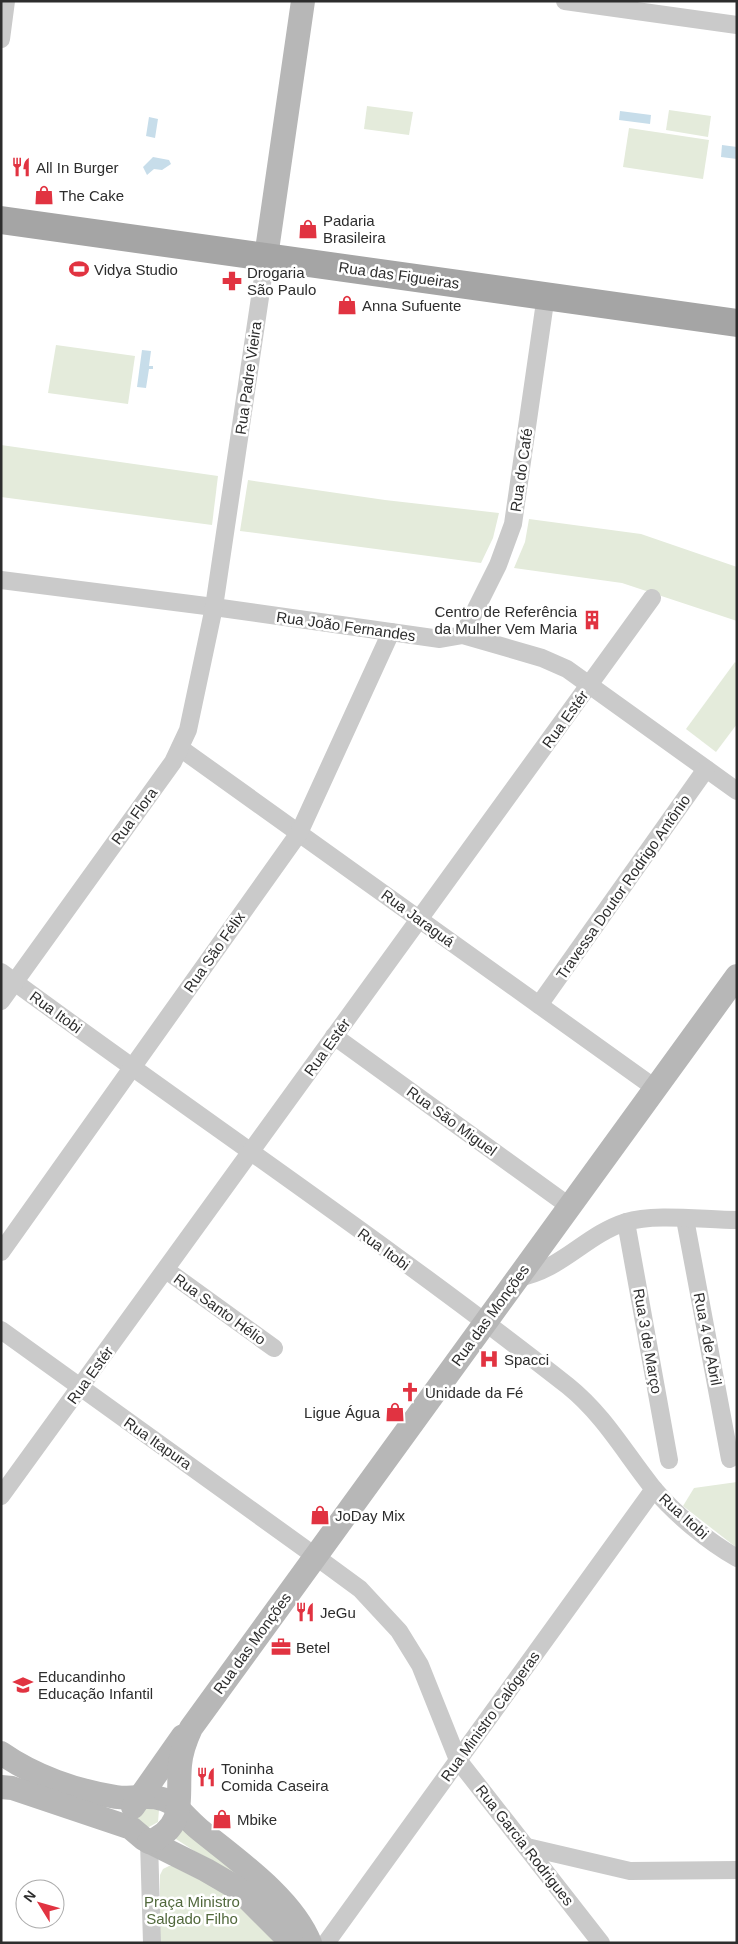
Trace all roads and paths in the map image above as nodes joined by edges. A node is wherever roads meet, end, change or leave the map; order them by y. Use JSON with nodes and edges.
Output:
{"nodes":[{"id":1,"x":6,"y":1,"type":"edge"},
{"id":2,"x":303,"y":1,"type":"edge"},
{"id":3,"x":565,"y":1,"type":"edge"},
{"id":4,"x":604,"y":4,"type":"edge"},
{"id":5,"x":737,"y":25,"type":"edge"},
{"id":6,"x":1,"y":38,"type":"edge"},
{"id":7,"x":1,"y":220,"type":"edge"},
{"id":8,"x":266,"y":257,"type":"junction"},
{"id":9,"x":546,"y":295,"type":"junction"},
{"id":10,"x":737,"y":323,"type":"edge"},
{"id":11,"x":1,"y":580,"type":"edge"},
{"id":12,"x":652,"y":598,"type":"dead end"},
{"id":13,"x":214,"y":607,"type":"junction"},
{"id":14,"x":391,"y":632,"type":"junction"},
{"id":15,"x":463,"y":635,"type":"junction"},
{"id":16,"x":590,"y":685,"type":"junction"},
{"id":17,"x":180,"y":748,"type":"junction"},
{"id":18,"x":706,"y":769,"type":"junction"},
{"id":19,"x":737,"y":791,"type":"edge"},
{"id":20,"x":299,"y":833,"type":"junction"},
{"id":21,"x":419,"y":919,"type":"junction"},
{"id":22,"x":737,"y":976,"type":"edge"},
{"id":23,"x":8,"y":978,"type":"edge"},
{"id":24,"x":1,"y":1001,"type":"edge"},
{"id":25,"x":539,"y":1005,"type":"junction"},
{"id":26,"x":334,"y":1036,"type":"junction"},
{"id":27,"x":133,"y":1067,"type":"junction"},
{"id":28,"x":655,"y":1088,"type":"junction"},
{"id":29,"x":251,"y":1152,"type":"junction"},
{"id":30,"x":569,"y":1206,"type":"junction"},
{"id":31,"x":685,"y":1219,"type":"junction"},
{"id":32,"x":737,"y":1220,"type":"edge"},
{"id":33,"x":626,"y":1222,"type":"junction"},
{"id":34,"x":1,"y":1252,"type":"edge"},
{"id":35,"x":166,"y":1270,"type":"junction"},
{"id":36,"x":517,"y":1278,"type":"junction"},
{"id":37,"x":485,"y":1323,"type":"junction"},
{"id":38,"x":1,"y":1330,"type":"edge"},
{"id":39,"x":274,"y":1348,"type":"dead end"},
{"id":40,"x":80,"y":1388,"type":"junction"},
{"id":41,"x":730,"y":1459,"type":"dead end"},
{"id":42,"x":669,"y":1460,"type":"dead end"},
{"id":43,"x":654,"y":1489,"type":"junction"},
{"id":44,"x":1,"y":1496,"type":"edge"},
{"id":45,"x":316,"y":1556,"type":"junction"},
{"id":46,"x":737,"y":1558,"type":"edge"},
{"id":47,"x":191,"y":1728,"type":"junction"},
{"id":48,"x":4,"y":1755,"type":"edge"},
{"id":49,"x":458,"y":1760,"type":"junction"},
{"id":50,"x":1,"y":1780,"type":"edge"},
{"id":51,"x":1,"y":1786,"type":"edge"},
{"id":52,"x":139,"y":1797,"type":"junction"},
{"id":53,"x":179,"y":1809,"type":"junction"},
{"id":54,"x":140,"y":1835,"type":"junction"},
{"id":55,"x":527,"y":1847,"type":"junction"},
{"id":56,"x":737,"y":1870,"type":"edge"},
{"id":57,"x":152,"y":1943,"type":"edge"},
{"id":58,"x":292,"y":1943,"type":"edge"},
{"id":59,"x":310,"y":1943,"type":"edge"},
{"id":60,"x":326,"y":1943,"type":"edge"},
{"id":61,"x":601,"y":1943,"type":"edge"}],
"edges":[{"from":1,"to":6,"type":"street"},
{"from":2,"to":8,"type":"street","name":"Rua Padre Vieira"},
{"from":3,"to":4,"type":"street"},
{"from":4,"to":5,"type":"street"},
{"from":7,"to":8,"type":"main road","name":"Rua das Figueiras"},
{"from":8,"to":9,"type":"main road","name":"Rua das Figueiras"},
{"from":8,"to":13,"type":"street","name":"Rua Padre Vieira"},
{"from":9,"to":10,"type":"main road","name":"Rua das Figueiras"},
{"from":9,"to":15,"type":"street","name":"Rua do Café"},
{"from":11,"to":13,"type":"street","name":"Rua João Fernandes"},
{"from":12,"to":16,"type":"street","name":"Rua Estér"},
{"from":13,"to":14,"type":"street","name":"Rua João Fernandes"},
{"from":13,"to":17,"type":"street","name":"Rua Flora"},
{"from":14,"to":15,"type":"street","name":"Rua João Fernandes"},
{"from":14,"to":20,"type":"street","name":"Rua São Félix"},
{"from":15,"to":16,"type":"street","name":"Rua João Fernandes"},
{"from":16,"to":18,"type":"street","name":"Rua João Fernandes"},
{"from":16,"to":21,"type":"street","name":"Rua Estér"},
{"from":17,"to":20,"type":"street","name":"Rua Jaraguá"},
{"from":17,"to":23,"type":"street","name":"Rua Flora"},
{"from":18,"to":19,"type":"street","name":"Rua João Fernandes"},
{"from":18,"to":25,"type":"street","name":"Travessa Doutor Rodrigo Antônio"},
{"from":20,"to":21,"type":"street","name":"Rua Jaraguá"},
{"from":20,"to":27,"type":"street","name":"Rua São Félix"},
{"from":21,"to":25,"type":"street","name":"Rua Jaraguá"},
{"from":21,"to":26,"type":"street","name":"Rua Estér"},
{"from":22,"to":28,"type":"street","name":"Rua das Monções"},
{"from":23,"to":24,"type":"street","name":"Rua Flora"},
{"from":23,"to":27,"type":"street","name":"Rua Itobi"},
{"from":25,"to":28,"type":"street","name":"Rua Jaraguá"},
{"from":26,"to":29,"type":"street","name":"Rua Estér"},
{"from":26,"to":30,"type":"street","name":"Rua São Miguel"},
{"from":27,"to":29,"type":"street","name":"Rua Itobi"},
{"from":27,"to":34,"type":"street","name":"Rua São Félix"},
{"from":28,"to":30,"type":"street","name":"Rua das Monções"},
{"from":29,"to":35,"type":"street","name":"Rua Estér"},
{"from":29,"to":37,"type":"street","name":"Rua Itobi"},
{"from":30,"to":36,"type":"street","name":"Rua das Monções"},
{"from":31,"to":32,"type":"street"},
{"from":31,"to":33,"type":"street"},
{"from":31,"to":41,"type":"street","name":"Rua 4 de Abril"},
{"from":33,"to":36,"type":"street"},
{"from":33,"to":42,"type":"street","name":"Rua 3 de Março"},
{"from":35,"to":39,"type":"street","name":"Rua Santo Hélio"},
{"from":35,"to":40,"type":"street","name":"Rua Estér"},
{"from":36,"to":37,"type":"street","name":"Rua das Monções"},
{"from":37,"to":43,"type":"street","name":"Rua Itobi"},
{"from":37,"to":45,"type":"street","name":"Rua das Monções"},
{"from":38,"to":40,"type":"street","name":"Rua Itapura"},
{"from":40,"to":44,"type":"street","name":"Rua Estér"},
{"from":40,"to":45,"type":"street","name":"Rua Itapura"},
{"from":43,"to":46,"type":"street","name":"Rua Itobi"},
{"from":43,"to":49,"type":"street","name":"Rua Ministro Calógeras"},
{"from":45,"to":47,"type":"street","name":"Rua das Monções"},
{"from":45,"to":49,"type":"street","name":"Rua Garcia Rodrigues"},
{"from":47,"to":52,"type":"street","name":"Rua das Monções"},
{"from":47,"to":53,"type":"street","name":"Rua das Monções"},
{"from":48,"to":50,"type":"street"},
{"from":48,"to":52,"type":"street"},
{"from":49,"to":55,"type":"street","name":"Rua Garcia Rodrigues"},
{"from":49,"to":60,"type":"street","name":"Rua Ministro Calógeras"},
{"from":51,"to":54,"type":"street"},
{"from":52,"to":53,"type":"street"},
{"from":52,"to":54,"type":"street"},
{"from":53,"to":54,"type":"street"},
{"from":53,"to":59,"type":"street"},
{"from":54,"to":57,"type":"street"},
{"from":54,"to":58,"type":"street"},
{"from":55,"to":56,"type":"street"},
{"from":55,"to":61,"type":"street","name":"Rua Garcia Rodrigues"}]}
